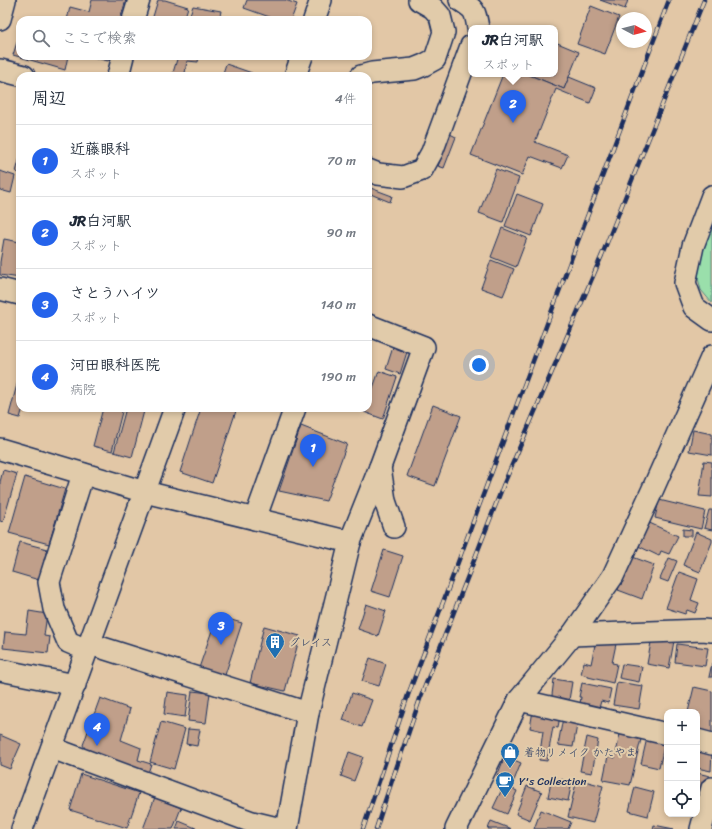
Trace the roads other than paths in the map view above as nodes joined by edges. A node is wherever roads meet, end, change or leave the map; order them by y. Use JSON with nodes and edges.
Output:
{"nodes":[{"id":1,"x":5,"y":0,"type":"edge"},
{"id":2,"x":139,"y":0,"type":"edge"},
{"id":3,"x":321,"y":0,"type":"edge"},
{"id":4,"x":419,"y":0,"type":"edge"},
{"id":5,"x":460,"y":0,"type":"edge"},
{"id":6,"x":134,"y":16,"type":"edge"},
{"id":7,"x":315,"y":16,"type":"edge"},
{"id":8,"x":0,"y":19,"type":"edge"},
{"id":9,"x":477,"y":25,"type":"edge"},
{"id":10,"x":468,"y":54,"type":"edge"},
{"id":11,"x":122,"y":60,"type":"edge"},
{"id":12,"x":301,"y":60,"type":"edge"},
{"id":13,"x":0,"y":70,"type":"edge"},
{"id":14,"x":119,"y":72,"type":"edge"},
{"id":15,"x":296,"y":72,"type":"edge"},
{"id":16,"x":372,"y":73,"type":"edge"},
{"id":17,"x":16,"y":74,"type":"edge"},
{"id":18,"x":372,"y":172,"type":"edge"},
{"id":19,"x":712,"y":196,"type":"edge"},
{"id":20,"x":0,"y":289,"type":"edge"},
{"id":21,"x":16,"y":293,"type":"edge"},
{"id":22,"x":712,"y":320,"type":"edge"},
{"id":23,"x":372,"y":327,"type":"edge"},
{"id":24,"x":712,"y":356,"type":"edge"},
{"id":25,"x":174,"y":412,"type":"edge"},
{"id":26,"x":294,"y":412,"type":"edge"},
{"id":27,"x":0,"y":449,"type":"edge"},
{"id":28,"x":380,"y":467,"type":"junction"},
{"id":29,"x":83,"y":474,"type":"junction"},
{"id":30,"x":145,"y":492,"type":"junction"},
{"id":31,"x":255,"y":519,"type":"junction"},
{"id":32,"x":394,"y":527,"type":"dead end"},
{"id":33,"x":350,"y":542,"type":"junction"},
{"id":34,"x":712,"y":631,"type":"edge"},
{"id":35,"x":572,"y":635,"type":"junction"},
{"id":36,"x":89,"y":647,"type":"junction"},
{"id":37,"x":0,"y":670,"type":"edge"},
{"id":38,"x":75,"y":685,"type":"junction"},
{"id":39,"x":519,"y":700,"type":"junction"},
{"id":40,"x":308,"y":713,"type":"junction"},
{"id":41,"x":664,"y":733,"type":"edge"},
{"id":42,"x":700,"y":741,"type":"edge"},
{"id":43,"x":712,"y":744,"type":"edge"},
{"id":44,"x":52,"y":748,"type":"junction"},
{"id":45,"x":712,"y":788,"type":"edge"},
{"id":46,"x":22,"y":829,"type":"edge"},
{"id":47,"x":281,"y":829,"type":"edge"},
{"id":48,"x":287,"y":829,"type":"edge"},
{"id":49,"x":456,"y":829,"type":"edge"},
{"id":50,"x":700,"y":829,"type":"edge"}],
"edges":[{"from":1,"to":8,"type":"street"},
{"from":2,"to":6,"type":"street"},
{"from":3,"to":7,"type":"street"},
{"from":4,"to":16,"type":"street"},
{"from":5,"to":9,"type":"street"},
{"from":10,"to":18,"type":"street"},
{"from":11,"to":14,"type":"street"},
{"from":12,"to":15,"type":"street"},
{"from":13,"to":17,"type":"street"},
{"from":19,"to":22,"type":"street"},
{"from":20,"to":21,"type":"street"},
{"from":23,"to":28,"type":"street"},
{"from":24,"to":35,"type":"street"},
{"from":25,"to":30,"type":"street"},
{"from":26,"to":31,"type":"street"},
{"from":27,"to":29,"type":"street"},
{"from":28,"to":32,"type":"street"},
{"from":28,"to":33,"type":"street"},
{"from":29,"to":30,"type":"street"},
{"from":29,"to":36,"type":"street"},
{"from":30,"to":31,"type":"street"},
{"from":30,"to":36,"type":"street"},
{"from":31,"to":33,"type":"street"},
{"from":33,"to":40,"type":"street"},
{"from":34,"to":35,"type":"street"},
{"from":35,"to":39,"type":"street"},
{"from":36,"to":38,"type":"street"},
{"from":36,"to":40,"type":"street"},
{"from":37,"to":38,"type":"street"},
{"from":38,"to":44,"type":"street"},
{"from":39,"to":41,"type":"street"},
{"from":39,"to":49,"type":"street"},
{"from":40,"to":48,"type":"street"},
{"from":42,"to":43,"type":"street"},
{"from":44,"to":46,"type":"street"},
{"from":44,"to":47,"type":"street"},
{"from":45,"to":50,"type":"street"}]}
